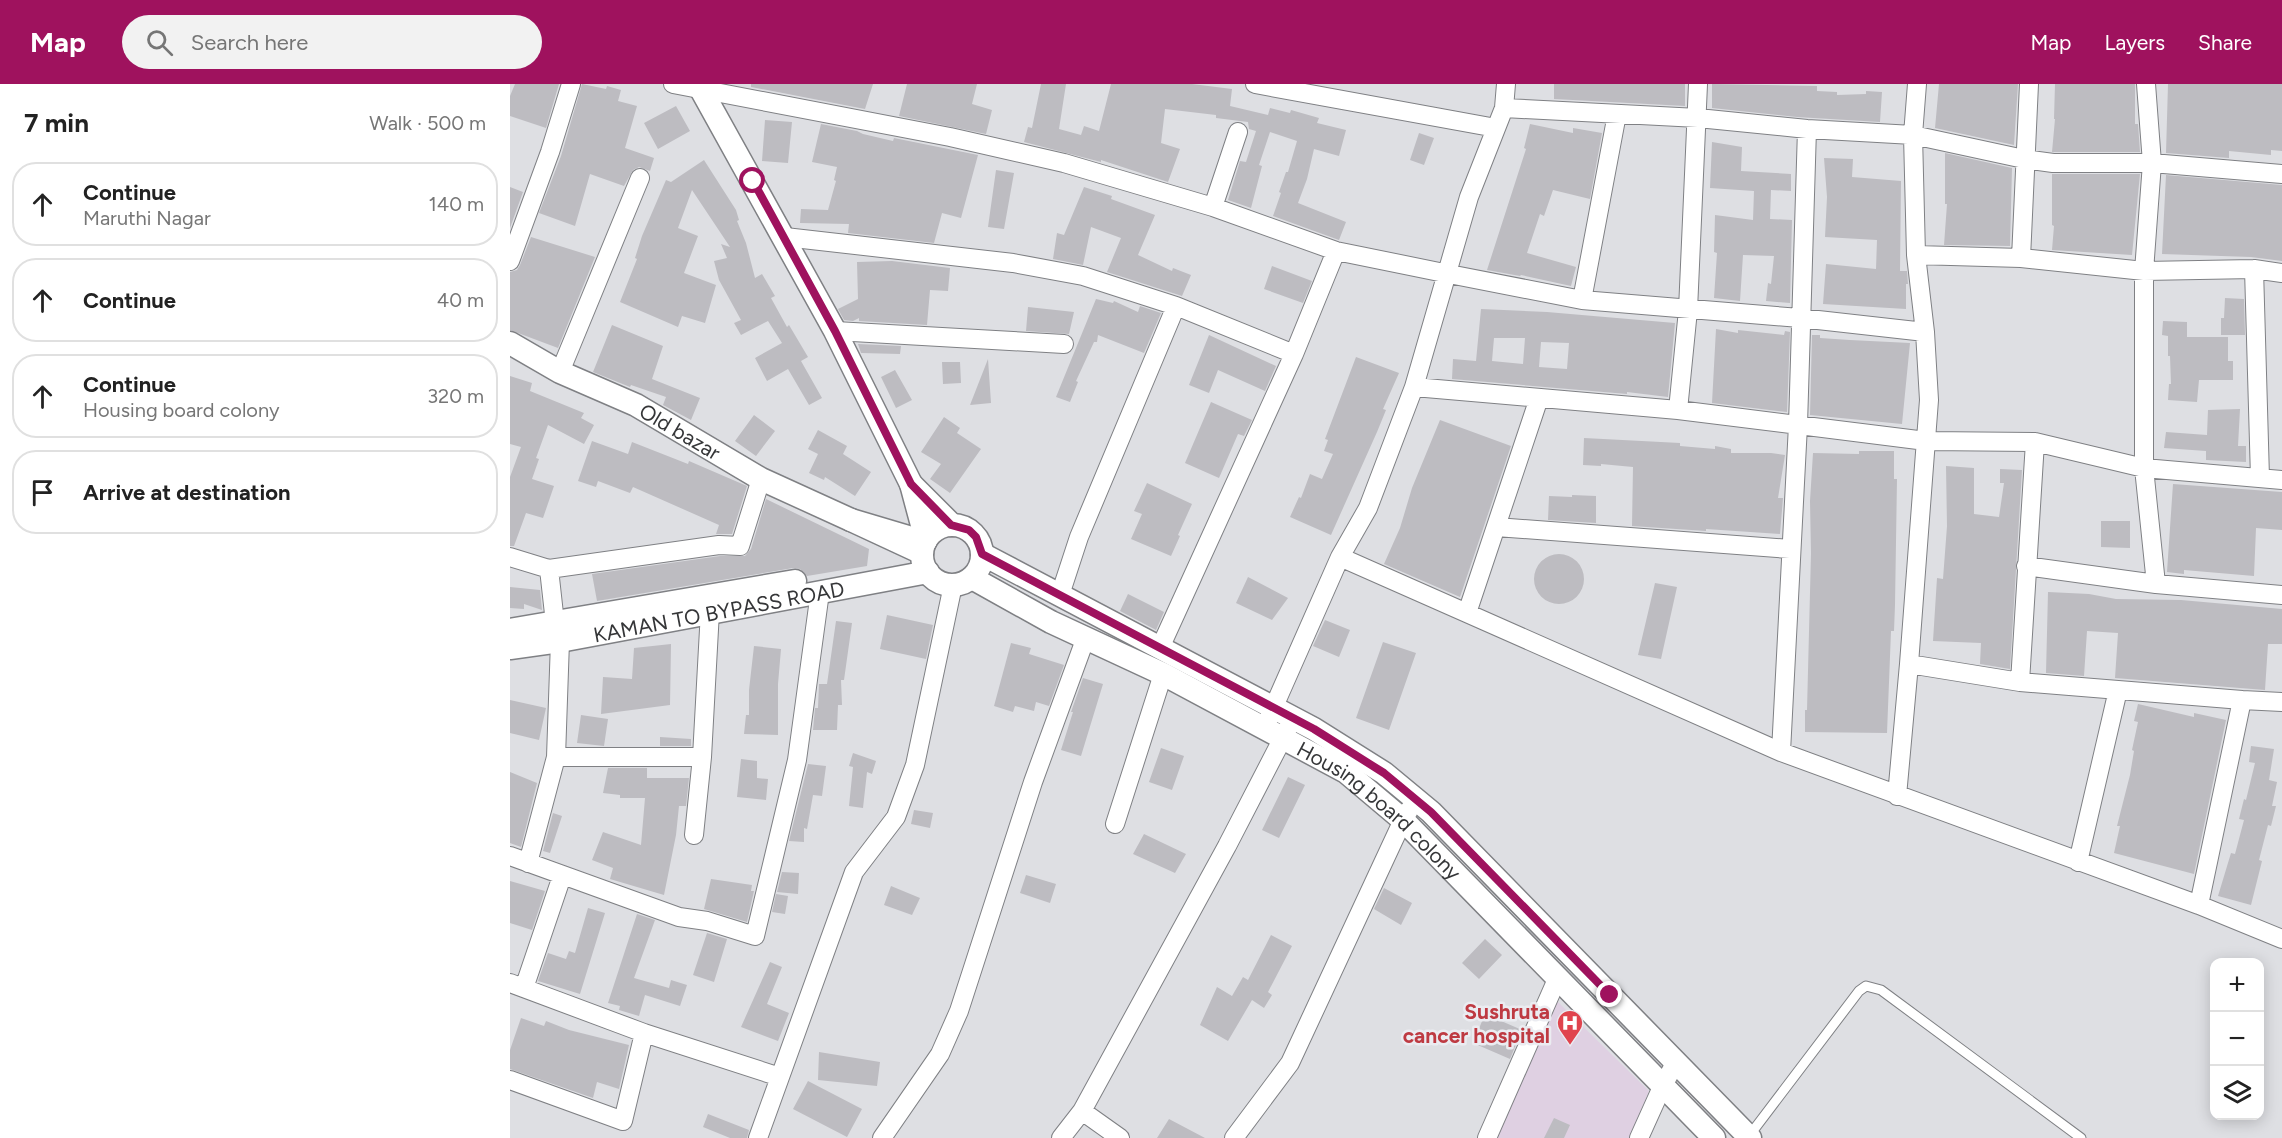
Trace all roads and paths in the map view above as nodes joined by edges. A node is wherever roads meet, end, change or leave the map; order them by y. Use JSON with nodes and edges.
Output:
{"nodes":[{"id":1,"x":571,"y":84,"type":"edge"},
{"id":2,"x":673,"y":84,"type":"edge"},
{"id":3,"x":1255,"y":84,"type":"edge"},
{"id":4,"x":1506,"y":84,"type":"edge"},
{"id":5,"x":1698,"y":84,"type":"edge"},
{"id":6,"x":1917,"y":84,"type":"edge"},
{"id":7,"x":2029,"y":84,"type":"edge"},
{"id":8,"x":2146,"y":84,"type":"edge"},
{"id":9,"x":699,"y":86,"type":"edge"},
{"id":10,"x":1504,"y":108,"type":"junction"},
{"id":11,"x":1617,"y":114,"type":"junction"},
{"id":12,"x":1698,"y":118,"type":"junction"},
{"id":13,"x":1496,"y":128,"type":"junction"},
{"id":14,"x":1807,"y":129,"type":"junction"},
{"id":15,"x":1239,"y":132,"type":"dead end"},
{"id":16,"x":1912,"y":135,"type":"junction"},
{"id":17,"x":2024,"y":159,"type":"junction"},
{"id":18,"x":2152,"y":164,"type":"junction"},
{"id":19,"x":2282,"y":174,"type":"edge"},
{"id":20,"x":640,"y":178,"type":"dead end"},
{"id":21,"x":1213,"y":207,"type":"junction"},
{"id":22,"x":785,"y":237,"type":"junction"},
{"id":23,"x":1336,"y":251,"type":"junction"},
{"id":24,"x":1916,"y":255,"type":"junction"},
{"id":25,"x":2021,"y":258,"type":"junction"},
{"id":26,"x":510,"y":261,"type":"edge"},
{"id":27,"x":2254,"y":269,"type":"junction"},
{"id":28,"x":2144,"y":271,"type":"junction"},
{"id":29,"x":2282,"y":273,"type":"edge"},
{"id":30,"x":1449,"y":274,"type":"junction"},
{"id":31,"x":1582,"y":300,"type":"junction"},
{"id":32,"x":1176,"y":306,"type":"junction"},
{"id":33,"x":1688,"y":310,"type":"junction"},
{"id":34,"x":1800,"y":318,"type":"junction"},
{"id":35,"x":835,"y":331,"type":"junction"},
{"id":36,"x":1925,"y":332,"type":"junction"},
{"id":37,"x":510,"y":343,"type":"edge"},
{"id":38,"x":1064,"y":344,"type":"dead end"},
{"id":39,"x":1294,"y":354,"type":"junction"},
{"id":40,"x":560,"y":372,"type":"junction"},
{"id":41,"x":1414,"y":387,"type":"junction"},
{"id":42,"x":1539,"y":398,"type":"junction"},
{"id":43,"x":1678,"y":410,"type":"junction"},
{"id":44,"x":1798,"y":425,"type":"junction"},
{"id":45,"x":1926,"y":441,"type":"junction"},
{"id":46,"x":2035,"y":442,"type":"junction"},
{"id":47,"x":2144,"y":468,"type":"junction"},
{"id":48,"x":2260,"y":478,"type":"junction"},
{"id":49,"x":761,"y":479,"type":"junction"},
{"id":50,"x":2282,"y":480,"type":"edge"},
{"id":51,"x":911,"y":484,"type":"junction"},
{"id":52,"x":951,"y":525,"type":"junction"},
{"id":53,"x":1496,"y":527,"type":"junction"},
{"id":54,"x":1790,"y":549,"type":"junction"},
{"id":55,"x":925,"y":554,"type":"junction"},
{"id":56,"x":982,"y":554,"type":"junction"},
{"id":57,"x":510,"y":557,"type":"edge"},
{"id":58,"x":1340,"y":557,"type":"junction"},
{"id":59,"x":2026,"y":566,"type":"junction"},
{"id":60,"x":549,"y":569,"type":"junction"},
{"id":61,"x":962,"y":582,"type":"junction"},
{"id":62,"x":2156,"y":584,"type":"junction"},
{"id":63,"x":820,"y":592,"type":"junction"},
{"id":64,"x":1060,"y":595,"type":"junction"},
{"id":65,"x":2282,"y":595,"type":"edge"},
{"id":66,"x":711,"y":612,"type":"junction"},
{"id":67,"x":1467,"y":613,"type":"junction"},
{"id":68,"x":510,"y":630,"type":"edge"},
{"id":69,"x":557,"y":632,"type":"junction"},
{"id":70,"x":1086,"y":637,"type":"junction"},
{"id":71,"x":510,"y":648,"type":"edge"},
{"id":72,"x":1160,"y":648,"type":"junction"},
{"id":73,"x":1909,"y":664,"type":"junction"},
{"id":74,"x":1163,"y":674,"type":"junction"},
{"id":75,"x":2020,"y":682,"type":"junction"},
{"id":76,"x":2118,"y":690,"type":"junction"},
{"id":77,"x":2242,"y":700,"type":"junction"},
{"id":78,"x":2282,"y":702,"type":"edge"},
{"id":79,"x":1279,"y":722,"type":"junction"},
{"id":80,"x":1781,"y":752,"type":"junction"},
{"id":81,"x":556,"y":757,"type":"junction"},
{"id":82,"x":702,"y":757,"type":"junction"},
{"id":83,"x":1897,"y":796,"type":"junction"},
{"id":84,"x":1416,"y":799,"type":"junction"},
{"id":85,"x":1403,"y":820,"type":"junction"},
{"id":86,"x":1115,"y":824,"type":"dead end"},
{"id":87,"x":694,"y":835,"type":"dead end"},
{"id":88,"x":510,"y":856,"type":"edge"},
{"id":89,"x":2078,"y":862,"type":"junction"},
{"id":90,"x":528,"y":864,"type":"junction"},
{"id":91,"x":562,"y":876,"type":"junction"},
{"id":92,"x":2199,"y":905,"type":"junction"},
{"id":93,"x":2282,"y":939,"type":"edge"},
{"id":94,"x":1558,"y":977,"type":"junction"},
{"id":95,"x":517,"y":985,"type":"edge"},
{"id":96,"x":644,"y":1033,"type":"junction"},
{"id":97,"x":1676,"y":1062,"type":"junction"},
{"id":98,"x":780,"y":1077,"type":"junction"},
{"id":99,"x":510,"y":1080,"type":"edge"},
{"id":100,"x":1662,"y":1087,"type":"junction"},
{"id":101,"x":1082,"y":1111,"type":"junction"},
{"id":102,"x":1750,"y":1137,"type":"edge"},
{"id":103,"x":758,"y":1138,"type":"edge"},
{"id":104,"x":882,"y":1138,"type":"edge"},
{"id":105,"x":1061,"y":1138,"type":"edge"},
{"id":106,"x":1120,"y":1138,"type":"edge"},
{"id":107,"x":1234,"y":1138,"type":"edge"},
{"id":108,"x":1487,"y":1138,"type":"edge"},
{"id":109,"x":1640,"y":1138,"type":"edge"},
{"id":110,"x":1714,"y":1138,"type":"edge"},
{"id":111,"x":2081,"y":1138,"type":"edge"}],
"edges":[{"from":1,"to":26,"type":"street"},
{"from":2,"to":9,"type":"street"},
{"from":3,"to":13,"type":"street"},
{"from":4,"to":10,"type":"street"},
{"from":5,"to":12,"type":"street"},
{"from":6,"to":16,"type":"street"},
{"from":7,"to":17,"type":"street"},
{"from":8,"to":18,"type":"street"},
{"from":9,"to":21,"type":"street"},
{"from":9,"to":22,"type":"street"},
{"from":10,"to":11,"type":"street"},
{"from":10,"to":13,"type":"street"},
{"from":11,"to":12,"type":"street"},
{"from":11,"to":31,"type":"street"},
{"from":12,"to":14,"type":"street"},
{"from":12,"to":33,"type":"street"},
{"from":13,"to":30,"type":"street"},
{"from":14,"to":16,"type":"street"},
{"from":14,"to":34,"type":"street"},
{"from":15,"to":21,"type":"street"},
{"from":16,"to":17,"type":"street"},
{"from":16,"to":24,"type":"street"},
{"from":17,"to":18,"type":"street"},
{"from":17,"to":25,"type":"street"},
{"from":18,"to":19,"type":"street"},
{"from":18,"to":28,"type":"street"},
{"from":20,"to":40,"type":"street"},
{"from":21,"to":23,"type":"street"},
{"from":22,"to":32,"type":"street"},
{"from":22,"to":35,"type":"street"},
{"from":23,"to":30,"type":"street"},
{"from":23,"to":39,"type":"street"},
{"from":24,"to":25,"type":"street"},
{"from":24,"to":36,"type":"street"},
{"from":25,"to":28,"type":"street"},
{"from":27,"to":28,"type":"street"},
{"from":27,"to":29,"type":"street"},
{"from":27,"to":48,"type":"street"},
{"from":28,"to":47,"type":"street"},
{"from":30,"to":31,"type":"street"},
{"from":30,"to":41,"type":"street"},
{"from":31,"to":33,"type":"street"},
{"from":32,"to":39,"type":"street"},
{"from":32,"to":64,"type":"street"},
{"from":33,"to":34,"type":"street"},
{"from":33,"to":43,"type":"street"},
{"from":34,"to":36,"type":"street"},
{"from":34,"to":44,"type":"street"},
{"from":35,"to":38,"type":"street"},
{"from":35,"to":51,"type":"street"},
{"from":36,"to":45,"type":"street"},
{"from":37,"to":40,"type":"street","name":"Old bazar"},
{"from":39,"to":72,"type":"street"},
{"from":40,"to":49,"type":"street","name":"Old bazar"},
{"from":41,"to":42,"type":"street"},
{"from":41,"to":58,"type":"street"},
{"from":42,"to":43,"type":"street"},
{"from":42,"to":53,"type":"street"},
{"from":43,"to":44,"type":"street"},
{"from":44,"to":45,"type":"street"},
{"from":44,"to":54,"type":"street"},
{"from":45,"to":46,"type":"street"},
{"from":45,"to":73,"type":"street"},
{"from":46,"to":47,"type":"street"},
{"from":46,"to":59,"type":"street"},
{"from":47,"to":48,"type":"street"},
{"from":47,"to":62,"type":"street"},
{"from":48,"to":50,"type":"street"},
{"from":49,"to":55,"type":"street","name":"Old bazar"},
{"from":49,"to":60,"type":"street"},
{"from":51,"to":52,"type":"street"},
{"from":51,"to":55,"type":"street"},
{"from":52,"to":55,"type":"street"},
{"from":52,"to":56,"type":"street"},
{"from":53,"to":54,"type":"street"},
{"from":53,"to":67,"type":"street"},
{"from":54,"to":80,"type":"street"},
{"from":55,"to":61,"type":"street"},
{"from":55,"to":63,"type":"street","name":"KAMAN TO BYPASS ROAD"},
{"from":55,"to":69,"type":"street","name":"KAMAN TO BYPASS ROAD"},
{"from":56,"to":61,"type":"street"},
{"from":56,"to":64,"type":"street","name":"Housing board colony"},
{"from":57,"to":60,"type":"street"},
{"from":58,"to":67,"type":"street"},
{"from":58,"to":79,"type":"street"},
{"from":59,"to":62,"type":"street"},
{"from":59,"to":75,"type":"street"},
{"from":60,"to":69,"type":"street"},
{"from":61,"to":70,"type":"street","name":"Housing board colony"},
{"from":61,"to":98,"type":"street"},
{"from":62,"to":65,"type":"street"},
{"from":63,"to":66,"type":"street","name":"KAMAN TO BYPASS ROAD"},
{"from":63,"to":91,"type":"street"},
{"from":64,"to":72,"type":"street","name":"Housing board colony"},
{"from":66,"to":69,"type":"street","name":"KAMAN TO BYPASS ROAD"},
{"from":66,"to":82,"type":"street"},
{"from":67,"to":80,"type":"street"},
{"from":68,"to":69,"type":"street","name":"KAMAN TO BYPASS ROAD"},
{"from":69,"to":71,"type":"street","name":"KAMAN TO BYPASS ROAD"},
{"from":69,"to":81,"type":"street"},
{"from":70,"to":74,"type":"street","name":"Housing board colony"},
{"from":70,"to":104,"type":"street"},
{"from":72,"to":79,"type":"street","name":"Housing board colony"},
{"from":73,"to":75,"type":"street"},
{"from":73,"to":83,"type":"street"},
{"from":74,"to":79,"type":"street","name":"Housing board colony"},
{"from":74,"to":86,"type":"street"},
{"from":75,"to":76,"type":"street"},
{"from":76,"to":77,"type":"street"},
{"from":76,"to":89,"type":"street"},
{"from":77,"to":78,"type":"street"},
{"from":77,"to":92,"type":"street"},
{"from":79,"to":84,"type":"street","name":"Housing board colony"},
{"from":79,"to":85,"type":"street","name":"Housing board colony"},
{"from":79,"to":101,"type":"street"},
{"from":80,"to":83,"type":"street"},
{"from":81,"to":82,"type":"street"},
{"from":81,"to":90,"type":"street"},
{"from":82,"to":87,"type":"street"},
{"from":83,"to":89,"type":"street"},
{"from":84,"to":85,"type":"street"},
{"from":84,"to":97,"type":"street","name":"Housing board colony"},
{"from":85,"to":94,"type":"street","name":"Housing board colony"},
{"from":85,"to":107,"type":"street"},
{"from":88,"to":90,"type":"street"},
{"from":89,"to":92,"type":"street"},
{"from":90,"to":91,"type":"street"},
{"from":91,"to":95,"type":"street"},
{"from":92,"to":93,"type":"street"},
{"from":94,"to":100,"type":"street","name":"Housing board colony"},
{"from":94,"to":108,"type":"street"},
{"from":95,"to":96,"type":"street"},
{"from":96,"to":98,"type":"street"},
{"from":96,"to":99,"type":"street"},
{"from":97,"to":100,"type":"street"},
{"from":97,"to":102,"type":"street","name":"Housing board colony"},
{"from":98,"to":103,"type":"street"},
{"from":100,"to":109,"type":"street"},
{"from":100,"to":110,"type":"street","name":"Housing board colony"},
{"from":101,"to":105,"type":"street"},
{"from":101,"to":106,"type":"street"},
{"from":102,"to":111,"type":"lane"}]}
